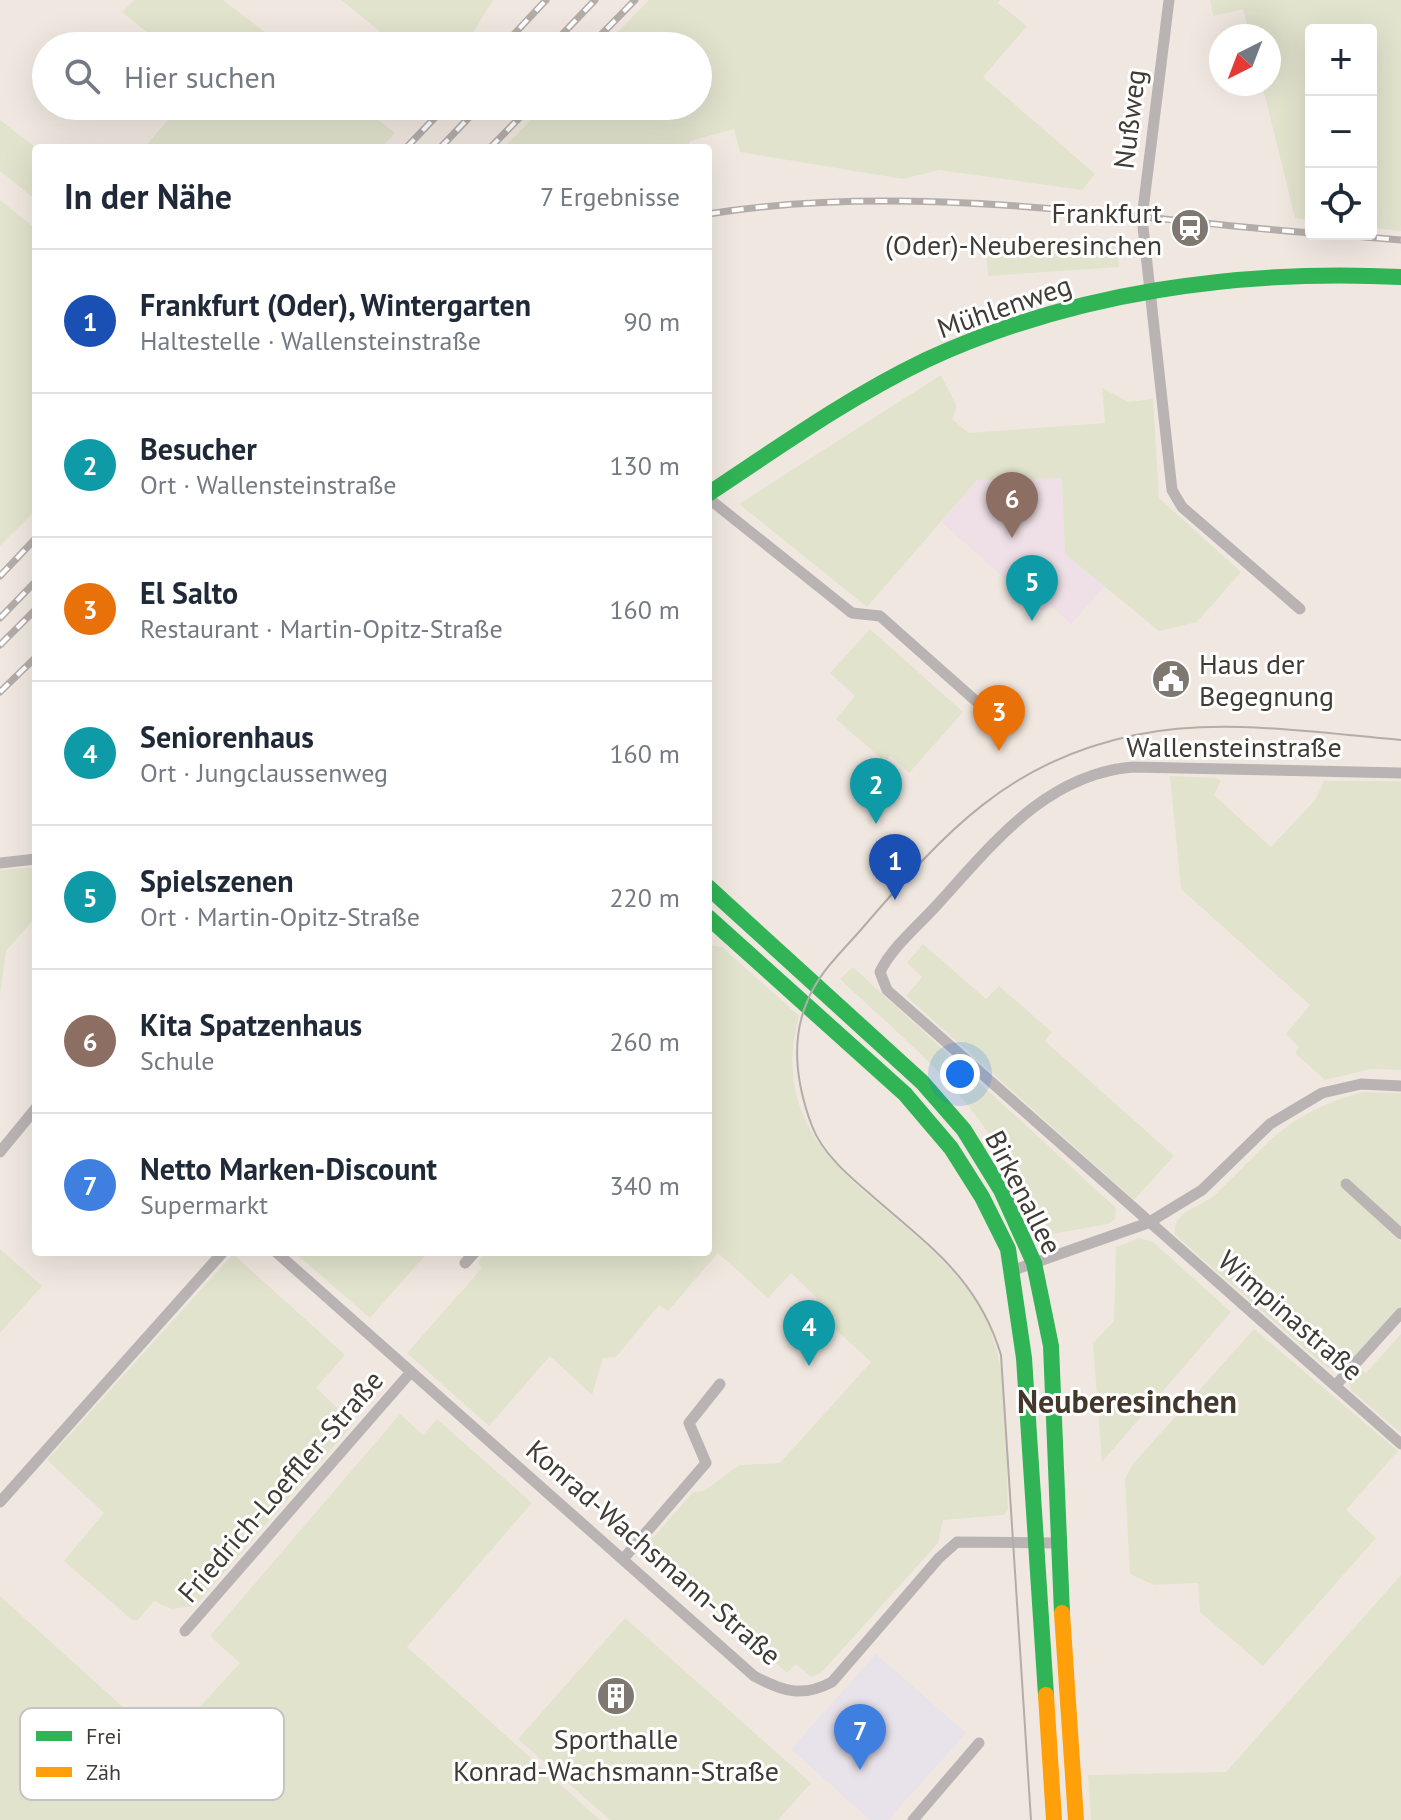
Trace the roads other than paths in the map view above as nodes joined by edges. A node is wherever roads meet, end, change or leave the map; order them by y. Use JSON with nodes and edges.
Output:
{"nodes":[{"id":1,"x":1169,"y":0,"type":"edge"},
{"id":2,"x":1401,"y":277,"type":"edge"},
{"id":3,"x":1148,"y":293,"type":"junction"},
{"id":4,"x":712,"y":493,"type":"edge"},
{"id":5,"x":712,"y":499,"type":"edge"},
{"id":6,"x":1300,"y":609,"type":"dead end"},
{"id":7,"x":977,"y":702,"type":"dead end"},
{"id":8,"x":1401,"y":773,"type":"edge"},
{"id":9,"x":32,"y":859,"type":"edge"},
{"id":10,"x":0,"y":863,"type":"edge"},
{"id":11,"x":712,"y":891,"type":"edge"},
{"id":12,"x":725,"y":902,"type":"junction"},
{"id":13,"x":712,"y":917,"type":"edge"},
{"id":14,"x":712,"y":923,"type":"edge"},
{"id":15,"x":887,"y":990,"type":"joint"},
{"id":16,"x":1401,"y":1086,"type":"edge"},
{"id":17,"x":32,"y":1113,"type":"edge"},
{"id":18,"x":0,"y":1152,"type":"edge"},
{"id":19,"x":1346,"y":1184,"type":"dead end"},
{"id":20,"x":1148,"y":1223,"type":"junction"},
{"id":21,"x":1401,"y":1234,"type":"edge"},
{"id":22,"x":219,"y":1256,"type":"edge"},
{"id":23,"x":280,"y":1256,"type":"edge"},
{"id":24,"x":471,"y":1256,"type":"edge"},
{"id":25,"x":465,"y":1263,"type":"dead end"},
{"id":26,"x":1034,"y":1263,"type":"junction"},
{"id":27,"x":1011,"y":1271,"type":"junction"},
{"id":28,"x":1401,"y":1313,"type":"edge"},
{"id":29,"x":410,"y":1373,"type":"junction"},
{"id":30,"x":720,"y":1384,"type":"dead end"},
{"id":31,"x":1335,"y":1386,"type":"junction"},
{"id":32,"x":1401,"y":1444,"type":"edge"},
{"id":33,"x":0,"y":1502,"type":"edge"},
{"id":34,"x":1036,"y":1542,"type":"junction"},
{"id":35,"x":1057,"y":1543,"type":"junction"},
{"id":36,"x":624,"y":1558,"type":"junction"},
{"id":37,"x":185,"y":1631,"type":"dead end"},
{"id":38,"x":979,"y":1743,"type":"dead end"},
{"id":39,"x":913,"y":1820,"type":"edge"},
{"id":40,"x":1054,"y":1820,"type":"edge"},
{"id":41,"x":1076,"y":1820,"type":"edge"}],
"edges":[{"from":1,"to":3,"type":"street","name":"Nußweg"},
{"from":2,"to":3,"type":"street","name":"Mühlenweg"},
{"from":3,"to":4,"type":"street","name":"Mühlenweg"},
{"from":3,"to":6,"type":"street","name":"Nußweg"},
{"from":5,"to":7,"type":"street"},
{"from":8,"to":15,"type":"street","name":"Wallensteinstraße"},
{"from":9,"to":10,"type":"street"},
{"from":11,"to":12,"type":"street","name":"Birkenallee"},
{"from":12,"to":13,"type":"street"},
{"from":12,"to":26,"type":"street","name":"Birkenallee"},
{"from":14,"to":27,"type":"street","name":"Birkenallee"},
{"from":15,"to":20,"type":"street","name":"Birkenallee"},
{"from":16,"to":20,"type":"street"},
{"from":17,"to":18,"type":"street"},
{"from":19,"to":21,"type":"street"},
{"from":20,"to":26,"type":"street"},
{"from":20,"to":31,"type":"street","name":"Wimpinastraße"},
{"from":22,"to":33,"type":"street"},
{"from":23,"to":29,"type":"street","name":"Konrad-Wachsmann-Straße"},
{"from":24,"to":25,"type":"street"},
{"from":26,"to":27,"type":"street"},
{"from":26,"to":35,"type":"street","name":"Birkenallee"},
{"from":27,"to":34,"type":"street","name":"Birkenallee"},
{"from":28,"to":31,"type":"street"},
{"from":29,"to":36,"type":"street","name":"Konrad-Wachsmann-Straße"},
{"from":29,"to":37,"type":"street","name":"Friedrich-Loeffler-Straße"},
{"from":30,"to":36,"type":"street"},
{"from":31,"to":32,"type":"street","name":"Wimpinastraße"},
{"from":34,"to":35,"type":"street","name":"Konrad-Wachsmann-Straße"},
{"from":34,"to":36,"type":"street","name":"Konrad-Wachsmann-Straße"},
{"from":34,"to":40,"type":"street","name":"Birkenallee"},
{"from":35,"to":41,"type":"street","name":"Birkenallee"},
{"from":38,"to":39,"type":"street"}]}
